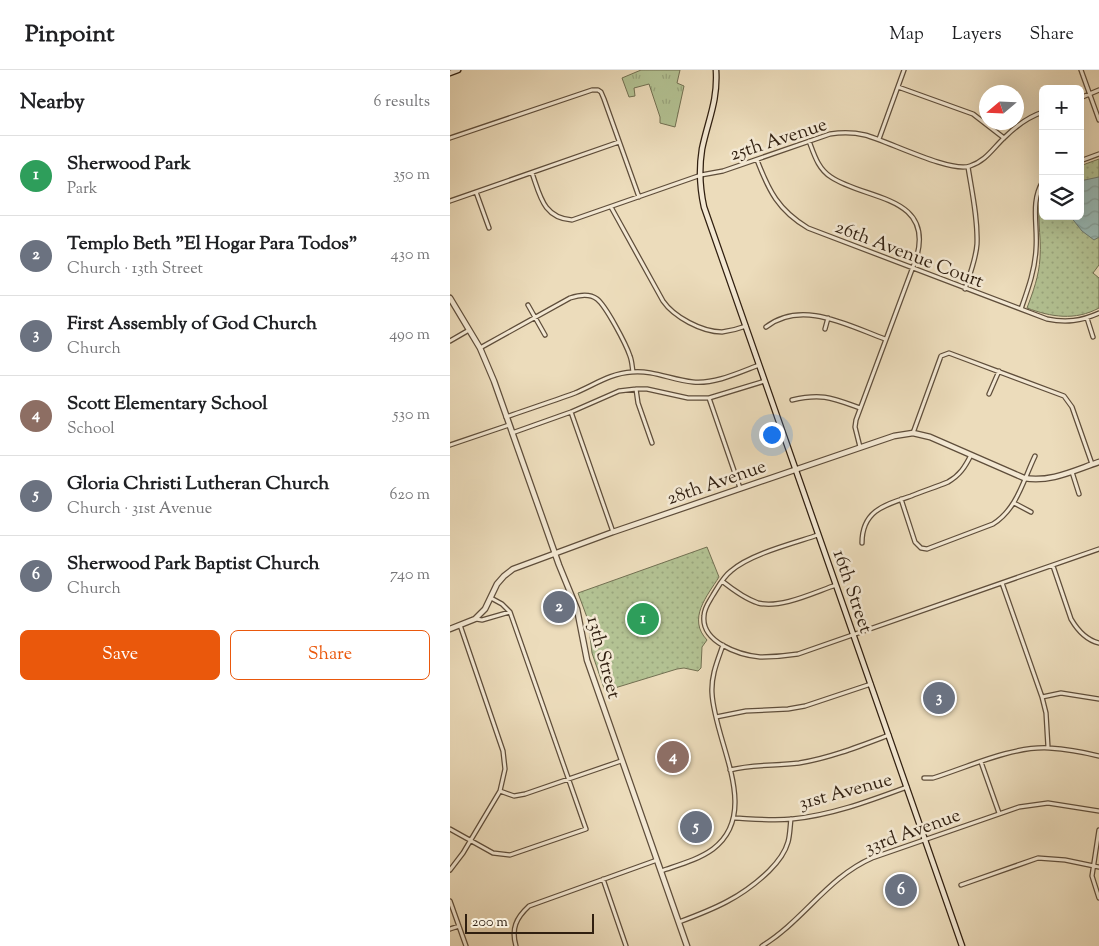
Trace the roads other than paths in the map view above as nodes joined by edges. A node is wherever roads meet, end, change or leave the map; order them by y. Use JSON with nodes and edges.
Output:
{"nodes":[{"id":1,"x":458,"y":70,"type":"edge"},
{"id":2,"x":716,"y":70,"type":"edge"},
{"id":3,"x":904,"y":70,"type":"edge"},
{"id":4,"x":1081,"y":70,"type":"edge"},
{"id":5,"x":450,"y":73,"type":"edge"},
{"id":6,"x":898,"y":87,"type":"junction"},
{"id":7,"x":1099,"y":90,"type":"edge"},
{"id":8,"x":1090,"y":95,"type":"junction"},
{"id":9,"x":1084,"y":97,"type":"edge"},
{"id":10,"x":1039,"y":114,"type":"edge"},
{"id":11,"x":1099,"y":120,"type":"edge"},
{"id":12,"x":450,"y":138,"type":"edge"},
{"id":13,"x":1004,"y":138,"type":"junction"},
{"id":14,"x":879,"y":139,"type":"junction"},
{"id":15,"x":809,"y":141,"type":"junction"},
{"id":16,"x":619,"y":142,"type":"junction"},
{"id":17,"x":1099,"y":154,"type":"edge"},
{"id":18,"x":757,"y":160,"type":"junction"},
{"id":19,"x":1084,"y":160,"type":"edge"},
{"id":20,"x":968,"y":167,"type":"junction"},
{"id":21,"x":532,"y":173,"type":"junction"},
{"id":22,"x":701,"y":176,"type":"junction"},
{"id":23,"x":1039,"y":189,"type":"edge"},
{"id":24,"x":476,"y":192,"type":"junction"},
{"id":25,"x":639,"y":197,"type":"junction"},
{"id":26,"x":450,"y":201,"type":"edge"},
{"id":27,"x":612,"y":207,"type":"junction"},
{"id":28,"x":489,"y":228,"type":"dead end"},
{"id":29,"x":913,"y":269,"type":"junction"},
{"id":30,"x":965,"y":288,"type":"junction"},
{"id":31,"x":450,"y":298,"type":"edge"},
{"id":32,"x":528,"y":305,"type":"dead end"},
{"id":33,"x":1021,"y":309,"type":"junction"},
{"id":34,"x":1099,"y":313,"type":"edge"},
{"id":35,"x":535,"y":317,"type":"junction"},
{"id":36,"x":828,"y":318,"type":"junction"},
{"id":37,"x":1087,"y":318,"type":"junction"},
{"id":38,"x":746,"y":326,"type":"junction"},
{"id":39,"x":766,"y":328,"type":"dead end"},
{"id":40,"x":469,"y":330,"type":"junction"},
{"id":41,"x":825,"y":330,"type":"dead end"},
{"id":42,"x":545,"y":335,"type":"dead end"},
{"id":43,"x":1093,"y":337,"type":"dead end"},
{"id":44,"x":885,"y":338,"type":"junction"},
{"id":45,"x":450,"y":340,"type":"edge"},
{"id":46,"x":480,"y":348,"type":"junction"},
{"id":47,"x":759,"y":365,"type":"junction"},
{"id":48,"x":999,"y":371,"type":"junction"},
{"id":49,"x":633,"y":372,"type":"junction"},
{"id":50,"x":765,"y":381,"type":"junction"},
{"id":51,"x":636,"y":389,"type":"junction"},
{"id":52,"x":989,"y":394,"type":"dead end"},
{"id":53,"x":708,"y":398,"type":"junction"},
{"id":54,"x":792,"y":400,"type":"dead end"},
{"id":55,"x":860,"y":408,"type":"junction"},
{"id":56,"x":571,"y":412,"type":"junction"},
{"id":57,"x":506,"y":416,"type":"junction"},
{"id":58,"x":509,"y":425,"type":"junction"},
{"id":59,"x":512,"y":432,"type":"junction"},
{"id":60,"x":914,"y":433,"type":"junction"},
{"id":61,"x":652,"y":443,"type":"dead end"},
{"id":62,"x":450,"y":444,"type":"edge"},
{"id":63,"x":860,"y":447,"type":"junction"},
{"id":64,"x":971,"y":455,"type":"junction"},
{"id":65,"x":1035,"y":456,"type":"dead end"},
{"id":66,"x":1099,"y":462,"type":"edge"},
{"id":67,"x":1092,"y":464,"type":"junction"},
{"id":68,"x":796,"y":469,"type":"junction"},
{"id":69,"x":1072,"y":471,"type":"junction"},
{"id":70,"x":1024,"y":478,"type":"junction"},
{"id":71,"x":740,"y":488,"type":"junction"},
{"id":72,"x":1078,"y":494,"type":"dead end"},
{"id":73,"x":902,"y":499,"type":"junction"},
{"id":74,"x":1014,"y":503,"type":"junction"},
{"id":75,"x":1031,"y":512,"type":"dead end"},
{"id":76,"x":613,"y":532,"type":"junction"},
{"id":77,"x":819,"y":535,"type":"junction"},
{"id":78,"x":862,"y":543,"type":"dead end"},
{"id":79,"x":1099,"y":549,"type":"edge"},
{"id":80,"x":555,"y":554,"type":"junction"},
{"id":81,"x":1053,"y":566,"type":"junction"},
{"id":82,"x":722,"y":581,"type":"junction"},
{"id":83,"x":1002,"y":583,"type":"junction"},
{"id":84,"x":836,"y":584,"type":"junction"},
{"id":85,"x":491,"y":598,"type":"junction"},
{"id":86,"x":510,"y":612,"type":"junction"},
{"id":87,"x":475,"y":619,"type":"junction"},
{"id":88,"x":460,"y":625,"type":"junction"},
{"id":89,"x":450,"y":629,"type":"edge"},
{"id":90,"x":853,"y":634,"type":"junction"},
{"id":91,"x":1099,"y":643,"type":"edge"},
{"id":92,"x":723,"y":646,"type":"junction"},
{"id":93,"x":871,"y":684,"type":"junction"},
{"id":94,"x":1042,"y":697,"type":"junction"},
{"id":95,"x":1099,"y":700,"type":"edge"},
{"id":96,"x":716,"y":717,"type":"junction"},
{"id":97,"x":889,"y":735,"type":"junction"},
{"id":98,"x":1048,"y":747,"type":"junction"},
{"id":99,"x":1099,"y":756,"type":"edge"},
{"id":100,"x":621,"y":761,"type":"junction"},
{"id":101,"x":981,"y":762,"type":"junction"},
{"id":102,"x":730,"y":770,"type":"junction"},
{"id":103,"x":924,"y":778,"type":"dead end"},
{"id":104,"x":568,"y":780,"type":"junction"},
{"id":105,"x":907,"y":787,"type":"junction"},
{"id":106,"x":500,"y":791,"type":"junction"},
{"id":107,"x":1099,"y":811,"type":"edge"},
{"id":108,"x":999,"y":813,"type":"junction"},
{"id":109,"x":734,"y":818,"type":"junction"},
{"id":110,"x":791,"y":819,"type":"junction"},
{"id":111,"x":450,"y":828,"type":"edge"},
{"id":112,"x":1099,"y":830,"type":"edge"},
{"id":113,"x":925,"y":839,"type":"junction"},
{"id":114,"x":470,"y":840,"type":"junction"},
{"id":115,"x":657,"y":860,"type":"junction"},
{"id":116,"x":1092,"y":866,"type":"junction"},
{"id":117,"x":1099,"y":867,"type":"edge"},
{"id":118,"x":450,"y":870,"type":"edge"},
{"id":119,"x":660,"y":871,"type":"junction"},
{"id":120,"x":603,"y":879,"type":"junction"},
{"id":121,"x":961,"y":885,"type":"dead end"},
{"id":122,"x":1099,"y":898,"type":"edge"},
{"id":123,"x":450,"y":901,"type":"edge"},
{"id":124,"x":679,"y":922,"type":"junction"},
{"id":125,"x":459,"y":926,"type":"junction"},
{"id":126,"x":450,"y":929,"type":"edge"},
{"id":127,"x":466,"y":946,"type":"edge"},
{"id":128,"x":516,"y":946,"type":"edge"},
{"id":129,"x":626,"y":946,"type":"edge"},
{"id":130,"x":687,"y":946,"type":"edge"},
{"id":131,"x":762,"y":946,"type":"edge"},
{"id":132,"x":962,"y":946,"type":"edge"}],
"edges":[{"from":1,"to":5,"type":"street"},
{"from":2,"to":22,"type":"street","name":"16th Street"},
{"from":3,"to":6,"type":"street"},
{"from":4,"to":8,"type":"street"},
{"from":6,"to":13,"type":"street"},
{"from":6,"to":14,"type":"street"},
{"from":7,"to":8,"type":"street"},
{"from":8,"to":9,"type":"street"},
{"from":8,"to":11,"type":"street"},
{"from":10,"to":13,"type":"street"},
{"from":12,"to":16,"type":"street"},
{"from":13,"to":20,"type":"street"},
{"from":14,"to":15,"type":"street","name":"25th Avenue"},
{"from":14,"to":20,"type":"street","name":"25th Avenue"},
{"from":15,"to":18,"type":"street","name":"25th Avenue"},
{"from":15,"to":29,"type":"street"},
{"from":16,"to":21,"type":"street"},
{"from":16,"to":25,"type":"street"},
{"from":17,"to":19,"type":"street"},
{"from":18,"to":22,"type":"street","name":"25th Avenue"},
{"from":18,"to":29,"type":"street","name":"26th Avenue Court"},
{"from":20,"to":30,"type":"street"},
{"from":21,"to":24,"type":"street"},
{"from":21,"to":27,"type":"street","name":"25th Avenue"},
{"from":22,"to":25,"type":"street","name":"25th Avenue"},
{"from":22,"to":38,"type":"street","name":"16th Street"},
{"from":23,"to":33,"type":"street"},
{"from":24,"to":26,"type":"street"},
{"from":24,"to":28,"type":"street"},
{"from":25,"to":27,"type":"street","name":"25th Avenue"},
{"from":27,"to":38,"type":"street"},
{"from":29,"to":30,"type":"street","name":"26th Avenue Court"},
{"from":29,"to":44,"type":"street"},
{"from":30,"to":33,"type":"street","name":"26th Avenue Court"},
{"from":31,"to":40,"type":"street","name":"13th Street"},
{"from":32,"to":35,"type":"street"},
{"from":33,"to":37,"type":"street","name":"26th Avenue Court"},
{"from":34,"to":37,"type":"street","name":"26th Avenue Court"},
{"from":35,"to":42,"type":"street"},
{"from":35,"to":46,"type":"street"},
{"from":35,"to":49,"type":"street"},
{"from":36,"to":39,"type":"street"},
{"from":36,"to":41,"type":"street"},
{"from":36,"to":44,"type":"street"},
{"from":37,"to":43,"type":"street"},
{"from":38,"to":47,"type":"street","name":"16th Street"},
{"from":40,"to":45,"type":"street"},
{"from":40,"to":46,"type":"street","name":"13th Street"},
{"from":44,"to":55,"type":"street"},
{"from":46,"to":57,"type":"street","name":"13th Street"},
{"from":47,"to":49,"type":"street"},
{"from":47,"to":50,"type":"street","name":"16th Street"},
{"from":48,"to":52,"type":"street"},
{"from":48,"to":60,"type":"street"},
{"from":48,"to":67,"type":"street"},
{"from":49,"to":57,"type":"street"},
{"from":50,"to":53,"type":"street"},
{"from":50,"to":68,"type":"street","name":"16th Street"},
{"from":51,"to":53,"type":"street"},
{"from":51,"to":56,"type":"street"},
{"from":51,"to":61,"type":"street"},
{"from":53,"to":71,"type":"street"},
{"from":54,"to":55,"type":"street"},
{"from":55,"to":63,"type":"street"},
{"from":56,"to":59,"type":"street"},
{"from":56,"to":76,"type":"street"},
{"from":57,"to":58,"type":"street","name":"13th Street"},
{"from":58,"to":59,"type":"street","name":"13th Street"},
{"from":58,"to":62,"type":"street"},
{"from":59,"to":80,"type":"street","name":"13th Street"},
{"from":60,"to":63,"type":"street","name":"28th Avenue"},
{"from":60,"to":64,"type":"street","name":"28th Avenue"},
{"from":63,"to":68,"type":"street","name":"28th Avenue"},
{"from":64,"to":70,"type":"street","name":"28th Avenue"},
{"from":64,"to":73,"type":"street"},
{"from":65,"to":70,"type":"street"},
{"from":66,"to":67,"type":"street","name":"28th Avenue"},
{"from":67,"to":69,"type":"street","name":"28th Avenue"},
{"from":68,"to":71,"type":"street","name":"28th Avenue"},
{"from":68,"to":77,"type":"street","name":"16th Street"},
{"from":69,"to":70,"type":"street","name":"28th Avenue"},
{"from":69,"to":72,"type":"street"},
{"from":70,"to":74,"type":"street"},
{"from":71,"to":76,"type":"street","name":"28th Avenue"},
{"from":73,"to":74,"type":"street"},
{"from":73,"to":78,"type":"street"},
{"from":74,"to":75,"type":"street"},
{"from":76,"to":80,"type":"street","name":"28th Avenue"},
{"from":77,"to":82,"type":"street"},
{"from":77,"to":84,"type":"street","name":"16th Street"},
{"from":79,"to":81,"type":"street"},
{"from":80,"to":85,"type":"street","name":"28th Avenue"},
{"from":80,"to":100,"type":"street","name":"13th Street"},
{"from":81,"to":83,"type":"street"},
{"from":81,"to":91,"type":"street"},
{"from":82,"to":84,"type":"street"},
{"from":82,"to":92,"type":"street"},
{"from":83,"to":90,"type":"street"},
{"from":83,"to":94,"type":"street"},
{"from":84,"to":90,"type":"street","name":"16th Street"},
{"from":85,"to":86,"type":"street"},
{"from":85,"to":87,"type":"street","name":"28th Avenue"},
{"from":86,"to":87,"type":"street"},
{"from":86,"to":104,"type":"street"},
{"from":87,"to":88,"type":"street"},
{"from":88,"to":89,"type":"street"},
{"from":88,"to":106,"type":"street"},
{"from":90,"to":92,"type":"street"},
{"from":90,"to":93,"type":"street","name":"16th Street"},
{"from":92,"to":96,"type":"street"},
{"from":93,"to":96,"type":"street"},
{"from":93,"to":97,"type":"street","name":"16th Street"},
{"from":94,"to":95,"type":"street"},
{"from":94,"to":98,"type":"street"},
{"from":96,"to":102,"type":"street"},
{"from":97,"to":102,"type":"street"},
{"from":97,"to":105,"type":"street","name":"16th Street"},
{"from":98,"to":99,"type":"street"},
{"from":98,"to":101,"type":"street"},
{"from":100,"to":104,"type":"street"},
{"from":100,"to":115,"type":"street","name":"13th Street"},
{"from":101,"to":103,"type":"street"},
{"from":101,"to":108,"type":"street"},
{"from":102,"to":109,"type":"street"},
{"from":104,"to":106,"type":"street"},
{"from":104,"to":114,"type":"street"},
{"from":105,"to":110,"type":"street","name":"31st Avenue"},
{"from":105,"to":113,"type":"street","name":"16th Street"},
{"from":106,"to":114,"type":"street"},
{"from":107,"to":108,"type":"street","name":"33rd Avenue"},
{"from":108,"to":113,"type":"street","name":"33rd Avenue"},
{"from":109,"to":110,"type":"street","name":"31st Avenue"},
{"from":109,"to":119,"type":"street"},
{"from":110,"to":124,"type":"street"},
{"from":111,"to":114,"type":"street"},
{"from":112,"to":116,"type":"street"},
{"from":113,"to":131,"type":"street","name":"33rd Avenue"},
{"from":113,"to":132,"type":"street","name":"16th Street"},
{"from":114,"to":118,"type":"street"},
{"from":115,"to":119,"type":"street","name":"13th Street"},
{"from":115,"to":120,"type":"street"},
{"from":116,"to":117,"type":"street"},
{"from":116,"to":121,"type":"street"},
{"from":116,"to":122,"type":"street"},
{"from":119,"to":124,"type":"street","name":"13th Street"},
{"from":120,"to":128,"type":"street"},
{"from":120,"to":129,"type":"street"},
{"from":123,"to":125,"type":"street"},
{"from":124,"to":130,"type":"street","name":"13th Street"},
{"from":125,"to":126,"type":"street"},
{"from":125,"to":127,"type":"street"}]}
